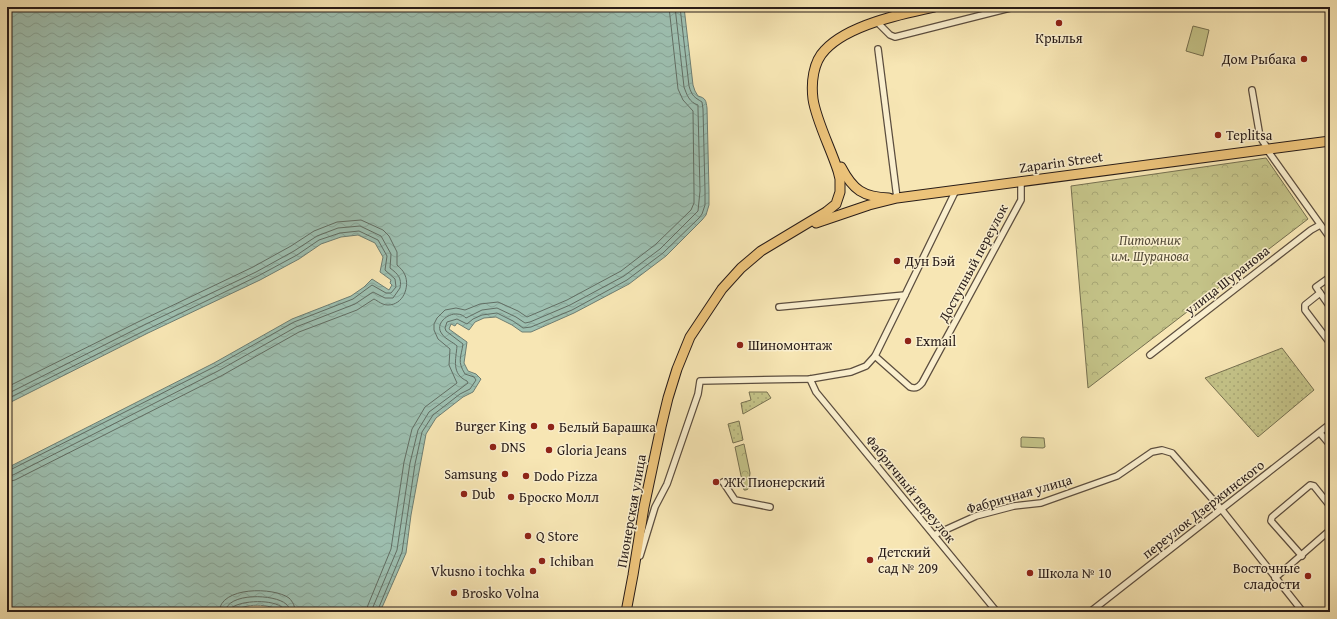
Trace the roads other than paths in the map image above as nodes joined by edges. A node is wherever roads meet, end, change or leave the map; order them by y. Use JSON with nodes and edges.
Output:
{"nodes":[{"id":1,"x":934,"y":7,"type":"edge"},
{"id":2,"x":1014,"y":7,"type":"edge"},
{"id":3,"x":877,"y":22,"type":"junction"},
{"id":4,"x":878,"y":49,"type":"dead end"},
{"id":5,"x":1252,"y":90,"type":"dead end"},
{"id":6,"x":1330,"y":141,"type":"edge"},
{"id":7,"x":828,"y":143,"type":"junction"},
{"id":8,"x":1268,"y":149,"type":"junction"},
{"id":9,"x":1021,"y":182,"type":"junction"},
{"id":10,"x":956,"y":190,"type":"junction"},
{"id":11,"x":897,"y":198,"type":"junction"},
{"id":12,"x":1320,"y":225,"type":"junction"},
{"id":13,"x":799,"y":228,"type":"junction"},
{"id":14,"x":1330,"y":238,"type":"edge"},
{"id":15,"x":1330,"y":277,"type":"edge"},
{"id":16,"x":1320,"y":293,"type":"junction"},
{"id":17,"x":905,"y":295,"type":"junction"},
{"id":18,"x":778,"y":307,"type":"dead end"},
{"id":19,"x":1330,"y":307,"type":"edge"},
{"id":20,"x":1330,"y":343,"type":"edge"},
{"id":21,"x":1150,"y":355,"type":"dead end"},
{"id":22,"x":875,"y":356,"type":"junction"},
{"id":23,"x":810,"y":379,"type":"junction"},
{"id":24,"x":1330,"y":424,"type":"edge"},
{"id":25,"x":1320,"y":433,"type":"junction"},
{"id":26,"x":1330,"y":445,"type":"edge"},
{"id":27,"x":723,"y":482,"type":"dead end"},
{"id":28,"x":1330,"y":506,"type":"edge"},
{"id":29,"x":770,"y":507,"type":"dead end"},
{"id":30,"x":1222,"y":510,"type":"junction"},
{"id":31,"x":1330,"y":530,"type":"edge"},
{"id":32,"x":934,"y":535,"type":"junction"},
{"id":33,"x":1302,"y":556,"type":"junction"},
{"id":34,"x":634,"y":575,"type":"junction"},
{"id":35,"x":1276,"y":578,"type":"junction"},
{"id":36,"x":626,"y":612,"type":"edge"},
{"id":37,"x":997,"y":612,"type":"edge"},
{"id":38,"x":1090,"y":612,"type":"edge"},
{"id":39,"x":1303,"y":612,"type":"edge"}],
"edges":[{"from":1,"to":3,"type":"main road"},
{"from":2,"to":3,"type":"street"},
{"from":3,"to":7,"type":"main road"},
{"from":4,"to":11,"type":"street"},
{"from":5,"to":8,"type":"street"},
{"from":6,"to":8,"type":"main road","name":"Zaparin Street"},
{"from":7,"to":11,"type":"main road"},
{"from":7,"to":13,"type":"main road"},
{"from":8,"to":9,"type":"main road","name":"Zaparin Street"},
{"from":8,"to":12,"type":"street"},
{"from":9,"to":10,"type":"main road","name":"Zaparin Street"},
{"from":9,"to":22,"type":"street","name":"Доступный переулок"},
{"from":10,"to":11,"type":"main road","name":"Zaparin Street"},
{"from":10,"to":17,"type":"street"},
{"from":11,"to":13,"type":"main road","name":"Zaparin Street"},
{"from":12,"to":14,"type":"street"},
{"from":12,"to":21,"type":"street","name":"улица Шуранова"},
{"from":13,"to":34,"type":"main road","name":"Пионерская улица"},
{"from":15,"to":16,"type":"street"},
{"from":16,"to":19,"type":"street"},
{"from":16,"to":20,"type":"street"},
{"from":17,"to":18,"type":"street"},
{"from":17,"to":22,"type":"street"},
{"from":22,"to":23,"type":"street"},
{"from":23,"to":32,"type":"street","name":"Фабричный переулок"},
{"from":23,"to":34,"type":"street"},
{"from":24,"to":25,"type":"street","name":"переулок Дзержинского"},
{"from":25,"to":26,"type":"street"},
{"from":25,"to":30,"type":"street","name":"переулок Дзержинского"},
{"from":27,"to":29,"type":"street"},
{"from":28,"to":33,"type":"street"},
{"from":30,"to":32,"type":"street","name":"Фабричная улица"},
{"from":30,"to":35,"type":"street","name":"Фабричная улица"},
{"from":30,"to":38,"type":"street","name":"переулок Дзержинского"},
{"from":31,"to":33,"type":"street"},
{"from":32,"to":37,"type":"street","name":"Фабричный переулок"},
{"from":33,"to":35,"type":"street"},
{"from":34,"to":36,"type":"main road","name":"Пионерская улица"},
{"from":35,"to":39,"type":"street","name":"Фабричная улица"}]}
